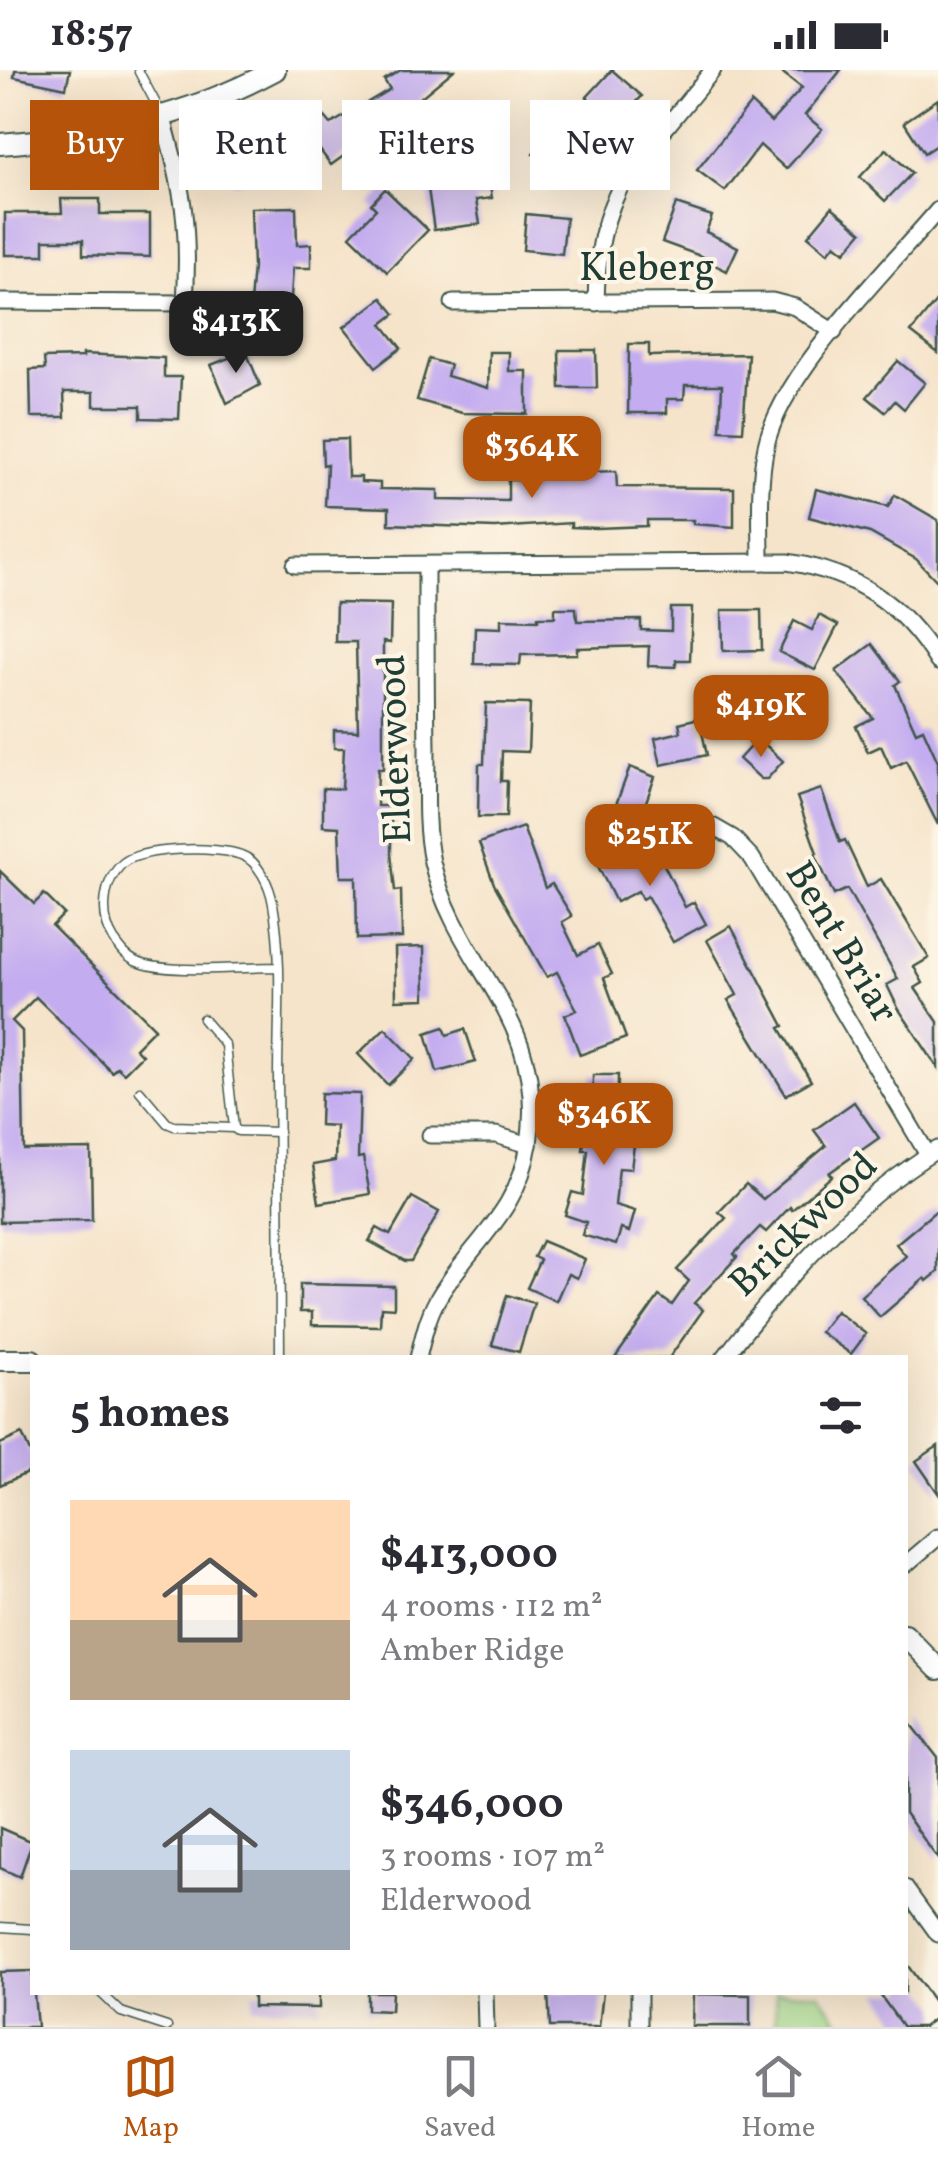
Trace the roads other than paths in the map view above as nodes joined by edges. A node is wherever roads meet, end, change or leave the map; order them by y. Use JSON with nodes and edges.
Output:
{"nodes":[{"id":1,"x":275,"y":70,"type":"edge"},
{"id":2,"x":712,"y":70,"type":"edge"},
{"id":3,"x":139,"y":72,"type":"edge"},
{"id":4,"x":162,"y":115,"type":"junction"},
{"id":5,"x":0,"y":144,"type":"edge"},
{"id":6,"x":938,"y":210,"type":"edge"},
{"id":7,"x":0,"y":302,"type":"edge"},
{"id":8,"x":596,"y":302,"type":"junction"},
{"id":9,"x":453,"y":303,"type":"dead end"},
{"id":10,"x":834,"y":332,"type":"junction"},
{"id":11,"x":761,"y":562,"type":"junction"},
{"id":12,"x":295,"y":565,"type":"dead end"},
{"id":13,"x":426,"y":565,"type":"junction"},
{"id":14,"x":938,"y":662,"type":"edge"},
{"id":15,"x":714,"y":827,"type":"dead end"},
{"id":16,"x":278,"y":967,"type":"junction"},
{"id":17,"x":203,"y":1019,"type":"dead end"},
{"id":18,"x":140,"y":1090,"type":"dead end"},
{"id":19,"x":234,"y":1128,"type":"junction"},
{"id":20,"x":278,"y":1132,"type":"junction"},
{"id":21,"x":430,"y":1135,"type":"dead end"},
{"id":22,"x":529,"y":1145,"type":"junction"},
{"id":23,"x":933,"y":1152,"type":"edge"},
{"id":24,"x":280,"y":1355,"type":"edge"},
{"id":25,"x":419,"y":1355,"type":"edge"},
{"id":26,"x":726,"y":1355,"type":"edge"},
{"id":27,"x":0,"y":1360,"type":"edge"},
{"id":28,"x":30,"y":1360,"type":"edge"},
{"id":29,"x":938,"y":1537,"type":"edge"},
{"id":30,"x":908,"y":1562,"type":"edge"},
{"id":31,"x":908,"y":1638,"type":"edge"},
{"id":32,"x":938,"y":1669,"type":"edge"},
{"id":33,"x":908,"y":1892,"type":"edge"},
{"id":34,"x":0,"y":1928,"type":"edge"},
{"id":35,"x":30,"y":1929,"type":"edge"},
{"id":36,"x":938,"y":1934,"type":"edge"},
{"id":37,"x":103,"y":1995,"type":"edge"},
{"id":38,"x":484,"y":1995,"type":"edge"},
{"id":39,"x":639,"y":1995,"type":"edge"},
{"id":40,"x":167,"y":2027,"type":"edge"},
{"id":41,"x":486,"y":2027,"type":"edge"},
{"id":42,"x":640,"y":2027,"type":"edge"}],
"edges":[{"from":1,"to":4,"type":"street"},
{"from":2,"to":8,"type":"street"},
{"from":3,"to":4,"type":"lane"},
{"from":4,"to":5,"type":"street"},
{"from":4,"to":7,"type":"street"},
{"from":6,"to":10,"type":"street"},
{"from":8,"to":9,"type":"street","name":"Kleberg"},
{"from":8,"to":10,"type":"street","name":"Kleberg"},
{"from":10,"to":11,"type":"street"},
{"from":11,"to":13,"type":"street"},
{"from":11,"to":14,"type":"street"},
{"from":12,"to":13,"type":"street"},
{"from":13,"to":22,"type":"street","name":"Elderwood"},
{"from":15,"to":23,"type":"street","name":"Bent Briar"},
{"from":16,"to":16,"type":"lane"},
{"from":16,"to":20,"type":"lane"},
{"from":17,"to":19,"type":"lane"},
{"from":18,"to":19,"type":"lane"},
{"from":19,"to":20,"type":"lane"},
{"from":20,"to":24,"type":"lane"},
{"from":21,"to":22,"type":"street"},
{"from":22,"to":25,"type":"street","name":"Elderwood"},
{"from":23,"to":26,"type":"street","name":"Brickwood"},
{"from":27,"to":28,"type":"street"},
{"from":29,"to":30,"type":"street"},
{"from":31,"to":32,"type":"street"},
{"from":33,"to":36,"type":"street"},
{"from":34,"to":35,"type":"lane"},
{"from":37,"to":40,"type":"lane"},
{"from":38,"to":41,"type":"street"},
{"from":39,"to":42,"type":"street"}]}
